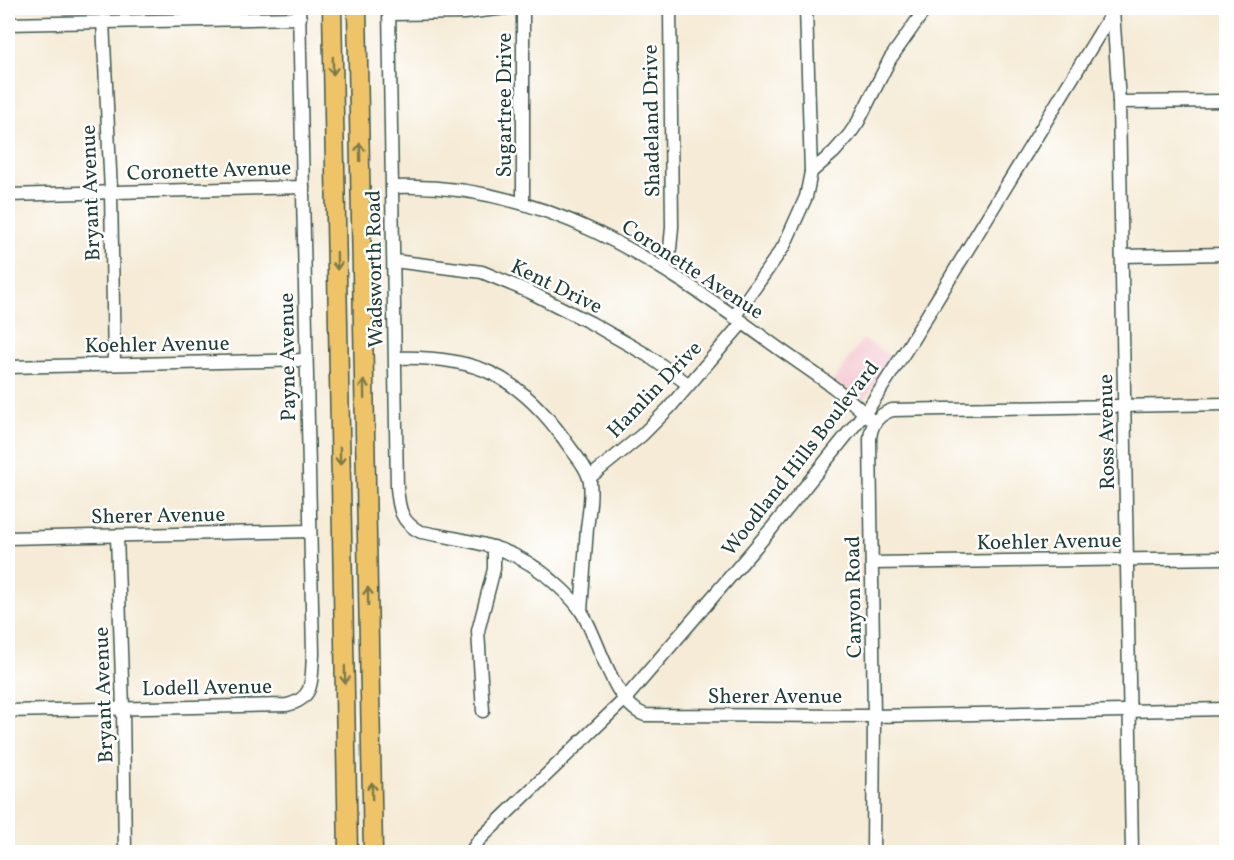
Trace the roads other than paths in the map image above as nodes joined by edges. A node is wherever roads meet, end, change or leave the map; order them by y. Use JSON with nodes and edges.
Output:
{"nodes":[{"id":1,"x":332,"y":8,"type":"edge"},
{"id":2,"x":357,"y":8,"type":"edge"},
{"id":3,"x":506,"y":8,"type":"edge"},
{"id":4,"x":523,"y":8,"type":"edge"},
{"id":5,"x":670,"y":8,"type":"edge"},
{"id":6,"x":806,"y":8,"type":"edge"},
{"id":7,"x":926,"y":8,"type":"edge"},
{"id":8,"x":1114,"y":9,"type":"edge"},
{"id":9,"x":389,"y":11,"type":"edge"},
{"id":10,"x":299,"y":13,"type":"edge"},
{"id":11,"x":103,"y":21,"type":"junction"},
{"id":12,"x":8,"y":24,"type":"edge"},
{"id":13,"x":1227,"y":101,"type":"edge"},
{"id":14,"x":1119,"y":102,"type":"junction"},
{"id":15,"x":811,"y":171,"type":"junction"},
{"id":16,"x":303,"y":187,"type":"junction"},
{"id":17,"x":393,"y":187,"type":"junction"},
{"id":18,"x":111,"y":192,"type":"junction"},
{"id":19,"x":8,"y":195,"type":"edge"},
{"id":20,"x":523,"y":202,"type":"junction"},
{"id":21,"x":1227,"y":254,"type":"edge"},
{"id":22,"x":1122,"y":256,"type":"junction"},
{"id":23,"x":394,"y":261,"type":"junction"},
{"id":24,"x":664,"y":269,"type":"junction"},
{"id":25,"x":739,"y":320,"type":"junction"},
{"id":26,"x":396,"y":358,"type":"junction"},
{"id":27,"x":306,"y":360,"type":"junction"},
{"id":28,"x":114,"y":364,"type":"junction"},
{"id":29,"x":8,"y":367,"type":"edge"},
{"id":30,"x":688,"y":384,"type":"junction"},
{"id":31,"x":1227,"y":404,"type":"edge"},
{"id":32,"x":1126,"y":405,"type":"junction"},
{"id":33,"x":867,"y":410,"type":"junction"},
{"id":34,"x":892,"y":410,"type":"junction"},
{"id":35,"x":877,"y":420,"type":"junction"},
{"id":36,"x":589,"y":478,"type":"junction"},
{"id":37,"x":410,"y":526,"type":"joint"},
{"id":38,"x":309,"y":531,"type":"junction"},
{"id":39,"x":117,"y":536,"type":"junction"},
{"id":40,"x":8,"y":538,"type":"edge"},
{"id":41,"x":494,"y":547,"type":"junction"},
{"id":42,"x":1227,"y":558,"type":"edge"},
{"id":43,"x":1127,"y":560,"type":"junction"},
{"id":44,"x":872,"y":563,"type":"junction"},
{"id":45,"x":581,"y":610,"type":"junction"},
{"id":46,"x":625,"y":699,"type":"junction"},
{"id":47,"x":299,"y":701,"type":"joint"},
{"id":48,"x":123,"y":708,"type":"junction"},
{"id":49,"x":1227,"y":709,"type":"edge"},
{"id":50,"x":1129,"y":710,"type":"junction"},
{"id":51,"x":8,"y":711,"type":"edge"},
{"id":52,"x":483,"y":711,"type":"dead end"},
{"id":53,"x":874,"y":716,"type":"junction"},
{"id":54,"x":348,"y":851,"type":"edge"},
{"id":55,"x":373,"y":851,"type":"edge"},
{"id":56,"x":125,"y":852,"type":"edge"},
{"id":57,"x":471,"y":852,"type":"edge"},
{"id":58,"x":873,"y":852,"type":"edge"},
{"id":59,"x":1132,"y":852,"type":"edge"}],
"edges":[{"from":1,"to":54,"type":"highway","one_way":true},
{"from":55,"to":2,"type":"highway","one_way":true},
{"from":3,"to":9,"type":"street"},
{"from":4,"to":20,"type":"street","name":"Sugartree Drive"},
{"from":5,"to":24,"type":"street","name":"Shadeland Drive"},
{"from":6,"to":15,"type":"street","name":"Hamlin Drive"},
{"from":7,"to":15,"type":"street"},
{"from":8,"to":14,"type":"street","name":"Ross Avenue"},
{"from":8,"to":33,"type":"street","name":"Woodland Hills Boulevard"},
{"from":9,"to":17,"type":"street","name":"Wadsworth Road"},
{"from":10,"to":11,"type":"street"},
{"from":10,"to":16,"type":"street","name":"Payne Avenue"},
{"from":11,"to":12,"type":"street"},
{"from":11,"to":18,"type":"street","name":"Bryant Avenue"},
{"from":13,"to":14,"type":"street"},
{"from":14,"to":22,"type":"street","name":"Ross Avenue"},
{"from":15,"to":25,"type":"street","name":"Hamlin Drive"},
{"from":16,"to":18,"type":"street","name":"Coronette Avenue"},
{"from":16,"to":27,"type":"street","name":"Payne Avenue"},
{"from":17,"to":20,"type":"street","name":"Coronette Avenue"},
{"from":17,"to":23,"type":"street","name":"Wadsworth Road"},
{"from":18,"to":19,"type":"street","name":"Coronette Avenue"},
{"from":18,"to":28,"type":"street","name":"Bryant Avenue"},
{"from":20,"to":24,"type":"street","name":"Coronette Avenue"},
{"from":21,"to":22,"type":"street"},
{"from":22,"to":32,"type":"street","name":"Ross Avenue"},
{"from":23,"to":26,"type":"street","name":"Wadsworth Road"},
{"from":23,"to":30,"type":"street","name":"Kent Drive"},
{"from":24,"to":25,"type":"street","name":"Coronette Avenue"},
{"from":25,"to":30,"type":"street","name":"Hamlin Drive"},
{"from":25,"to":33,"type":"street","name":"Coronette Avenue"},
{"from":26,"to":36,"type":"street"},
{"from":26,"to":37,"type":"street","name":"Wadsworth Road"},
{"from":27,"to":28,"type":"street","name":"Koehler Avenue"},
{"from":27,"to":38,"type":"street","name":"Payne Avenue"},
{"from":28,"to":29,"type":"street","name":"Koehler Avenue"},
{"from":30,"to":36,"type":"street","name":"Hamlin Drive"},
{"from":31,"to":32,"type":"street"},
{"from":32,"to":34,"type":"street"},
{"from":32,"to":43,"type":"street","name":"Ross Avenue"},
{"from":33,"to":34,"type":"street"},
{"from":33,"to":35,"type":"street","name":"Coronette Avenue"},
{"from":33,"to":46,"type":"street","name":"Woodland Hills Boulevard"},
{"from":34,"to":35,"type":"street"},
{"from":35,"to":44,"type":"street","name":"Canyon Road"},
{"from":36,"to":45,"type":"street"},
{"from":37,"to":41,"type":"street","name":"Sherer Avenue"},
{"from":38,"to":39,"type":"street","name":"Sherer Avenue"},
{"from":38,"to":47,"type":"street","name":"Payne Avenue"},
{"from":39,"to":40,"type":"street","name":"Sherer Avenue"},
{"from":39,"to":48,"type":"street","name":"Bryant Avenue"},
{"from":41,"to":45,"type":"street","name":"Sherer Avenue"},
{"from":41,"to":52,"type":"street"},
{"from":42,"to":43,"type":"street","name":"Koehler Avenue"},
{"from":43,"to":44,"type":"street","name":"Koehler Avenue"},
{"from":43,"to":50,"type":"street","name":"Ross Avenue"},
{"from":44,"to":53,"type":"street","name":"Canyon Road"},
{"from":45,"to":46,"type":"street","name":"Sherer Avenue"},
{"from":46,"to":53,"type":"street","name":"Sherer Avenue"},
{"from":46,"to":57,"type":"street","name":"Woodland Hills Boulevard"},
{"from":47,"to":48,"type":"street","name":"Lodell Avenue"},
{"from":48,"to":51,"type":"street","name":"Lodell Avenue"},
{"from":48,"to":56,"type":"street","name":"Bryant Avenue"},
{"from":49,"to":50,"type":"street","name":"Sherer Avenue"},
{"from":50,"to":53,"type":"street","name":"Sherer Avenue"},
{"from":50,"to":59,"type":"street","name":"Ross Avenue"},
{"from":53,"to":58,"type":"street","name":"Canyon Road"}]}
